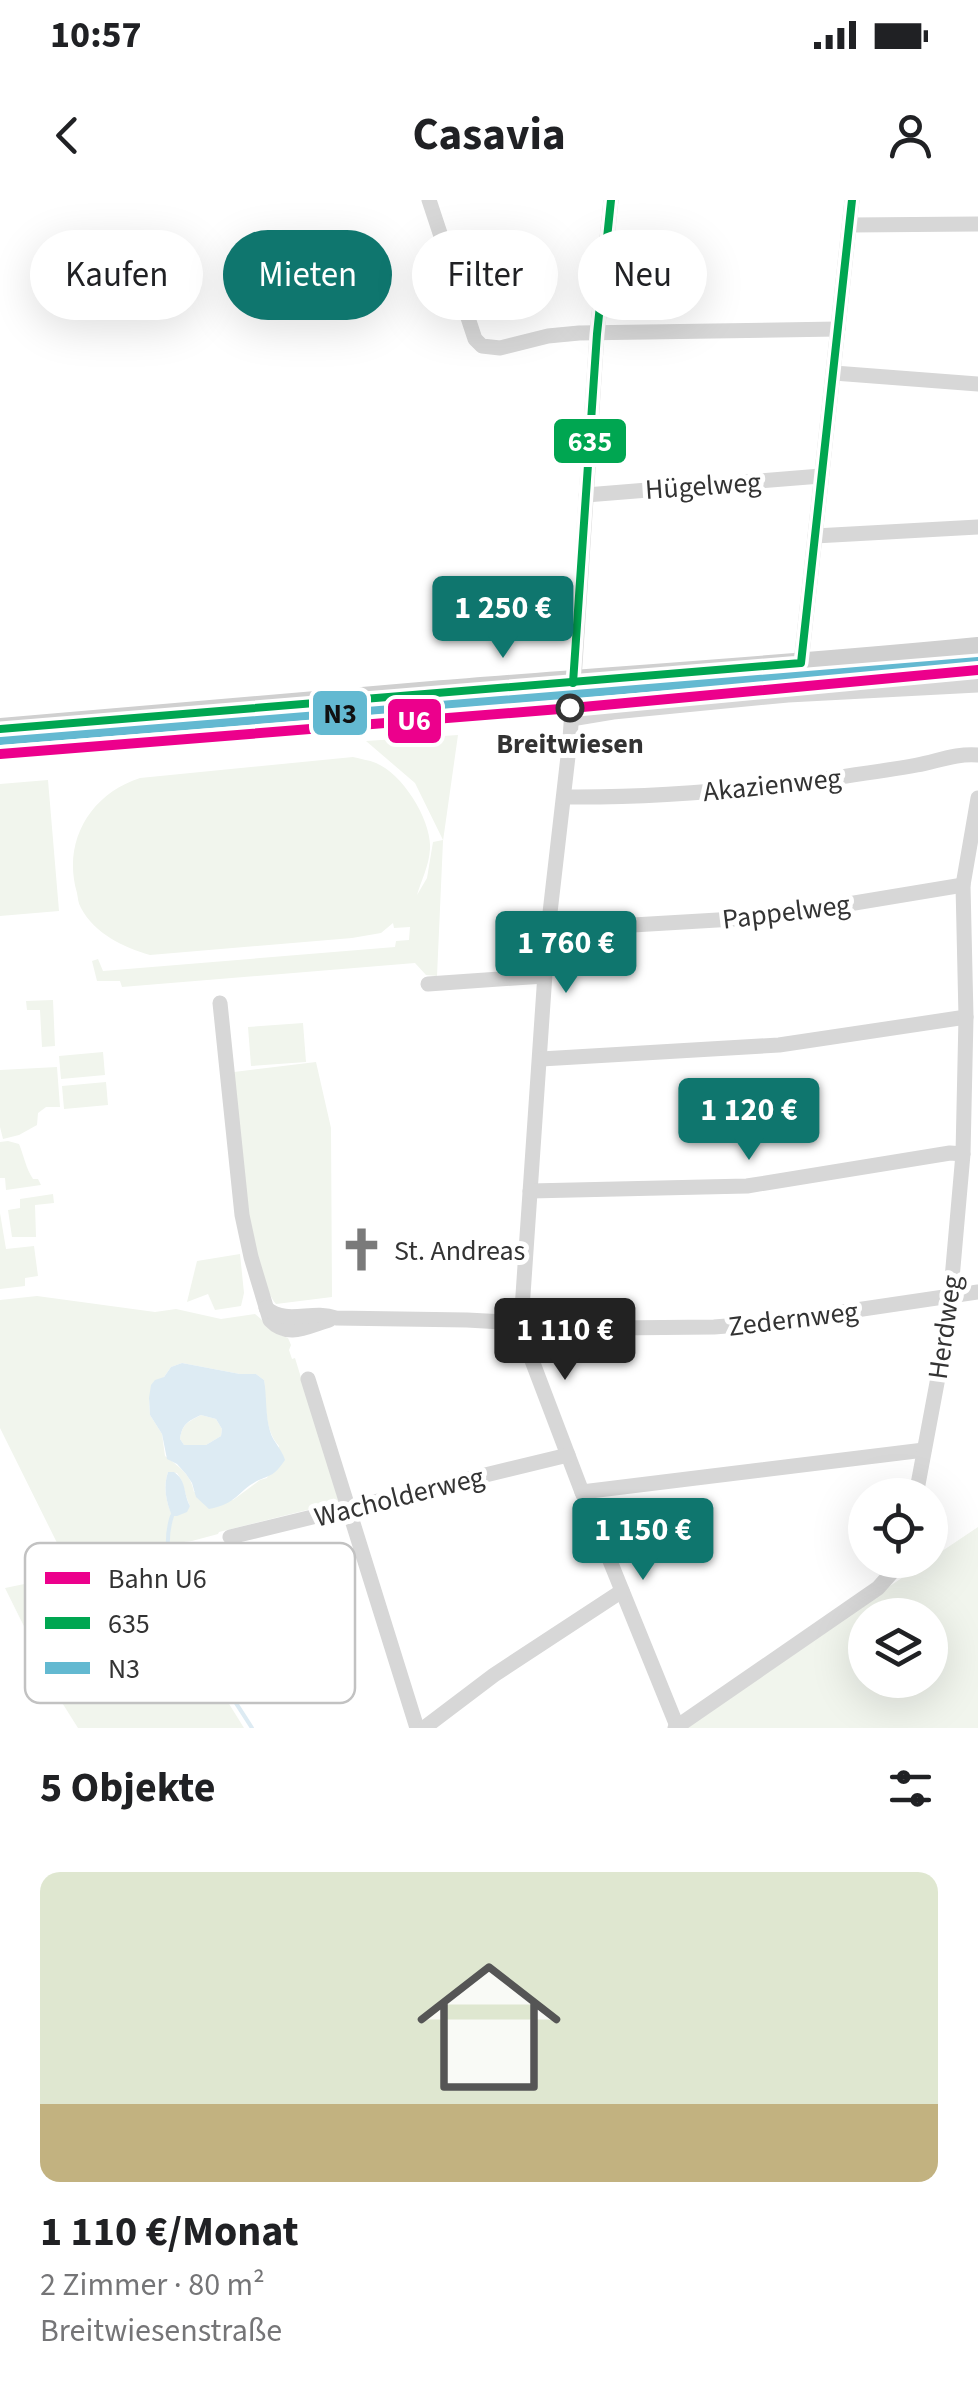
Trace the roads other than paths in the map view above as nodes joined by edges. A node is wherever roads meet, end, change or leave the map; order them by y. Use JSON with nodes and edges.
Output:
{"nodes":[{"id":1,"x":429,"y":200,"type":"edge"},
{"id":2,"x":611,"y":200,"type":"edge"},
{"id":3,"x":852,"y":200,"type":"edge"},
{"id":4,"x":978,"y":224,"type":"edge"},
{"id":5,"x":850,"y":225,"type":"junction"},
{"id":6,"x":838,"y":329,"type":"junction"},
{"id":7,"x":597,"y":334,"type":"junction"},
{"id":8,"x":834,"y":373,"type":"junction"},
{"id":9,"x":978,"y":384,"type":"edge"},
{"id":10,"x":821,"y":476,"type":"junction"},
{"id":11,"x":586,"y":494,"type":"junction"},
{"id":12,"x":978,"y":527,"type":"edge"},
{"id":13,"x":815,"y":536,"type":"junction"},
{"id":14,"x":978,"y":648,"type":"edge"},
{"id":15,"x":801,"y":662,"type":"junction"},
{"id":16,"x":573,"y":683,"type":"junction"},
{"id":17,"x":978,"y":685,"type":"edge"},
{"id":18,"x":571,"y":720,"type":"junction"},
{"id":19,"x":0,"y":729,"type":"edge"},
{"id":20,"x":978,"y":755,"type":"edge"},
{"id":21,"x":564,"y":797,"type":"junction"},
{"id":22,"x":978,"y":798,"type":"edge"},
{"id":23,"x":963,"y":884,"type":"junction"},
{"id":24,"x":548,"y":930,"type":"junction"},
{"id":25,"x":544,"y":976,"type":"junction"},
{"id":26,"x":428,"y":984,"type":"dead end"},
{"id":27,"x":220,"y":1003,"type":"dead end"},
{"id":28,"x":966,"y":1017,"type":"junction"},
{"id":29,"x":540,"y":1060,"type":"junction"},
{"id":30,"x":963,"y":1154,"type":"junction"},
{"id":31,"x":530,"y":1191,"type":"junction"},
{"id":32,"x":978,"y":1292,"type":"edge"},
{"id":33,"x":950,"y":1296,"type":"junction"},
{"id":34,"x":521,"y":1324,"type":"junction"},
{"id":35,"x":308,"y":1379,"type":"dead end"},
{"id":36,"x":924,"y":1450,"type":"junction"},
{"id":37,"x":568,"y":1456,"type":"junction"},
{"id":38,"x":919,"y":1478,"type":"edge"},
{"id":39,"x":582,"y":1492,"type":"junction"},
{"id":40,"x":348,"y":1507,"type":"junction"},
{"id":41,"x":230,"y":1537,"type":"dead end"},
{"id":42,"x":887,"y":1578,"type":"edge"},
{"id":43,"x":622,"y":1591,"type":"junction"},
{"id":44,"x":676,"y":1727,"type":"edge"},
{"id":45,"x":420,"y":1728,"type":"edge"}],
"edges":[{"from":1,"to":7,"type":"street"},
{"from":2,"to":7,"type":"street"},
{"from":3,"to":5,"type":"street"},
{"from":4,"to":5,"type":"street"},
{"from":5,"to":6,"type":"street"},
{"from":6,"to":7,"type":"street"},
{"from":6,"to":8,"type":"street"},
{"from":7,"to":11,"type":"street"},
{"from":8,"to":9,"type":"street"},
{"from":8,"to":10,"type":"street"},
{"from":10,"to":11,"type":"street","name":"Hügelweg"},
{"from":10,"to":13,"type":"street"},
{"from":11,"to":16,"type":"street"},
{"from":12,"to":13,"type":"street"},
{"from":13,"to":15,"type":"street"},
{"from":14,"to":15,"type":"main road"},
{"from":15,"to":16,"type":"main road"},
{"from":16,"to":18,"type":"street"},
{"from":16,"to":19,"type":"main road"},
{"from":17,"to":18,"type":"street"},
{"from":18,"to":21,"type":"street"},
{"from":20,"to":21,"type":"street","name":"Akazienweg"},
{"from":21,"to":24,"type":"street"},
{"from":22,"to":23,"type":"street","name":"Herdweg"},
{"from":23,"to":24,"type":"street","name":"Pappelweg"},
{"from":23,"to":28,"type":"street","name":"Herdweg"},
{"from":24,"to":25,"type":"street"},
{"from":25,"to":26,"type":"street"},
{"from":25,"to":29,"type":"street"},
{"from":27,"to":34,"type":"street","name":"Zedernweg"},
{"from":28,"to":29,"type":"street"},
{"from":28,"to":30,"type":"street","name":"Herdweg"},
{"from":29,"to":31,"type":"street"},
{"from":30,"to":31,"type":"street"},
{"from":30,"to":33,"type":"street","name":"Herdweg"},
{"from":31,"to":34,"type":"street"},
{"from":32,"to":33,"type":"street","name":"Zedernweg"},
{"from":33,"to":34,"type":"street","name":"Zedernweg"},
{"from":33,"to":36,"type":"street","name":"Herdweg"},
{"from":34,"to":37,"type":"street"},
{"from":35,"to":40,"type":"street"},
{"from":36,"to":38,"type":"street","name":"Herdweg"},
{"from":36,"to":39,"type":"street"},
{"from":37,"to":39,"type":"street"},
{"from":37,"to":40,"type":"street","name":"Wacholderweg"},
{"from":39,"to":43,"type":"street"},
{"from":40,"to":41,"type":"street","name":"Wacholderweg"},
{"from":40,"to":45,"type":"street"},
{"from":42,"to":44,"type":"street"},
{"from":43,"to":44,"type":"street"},
{"from":43,"to":45,"type":"street"}]}
